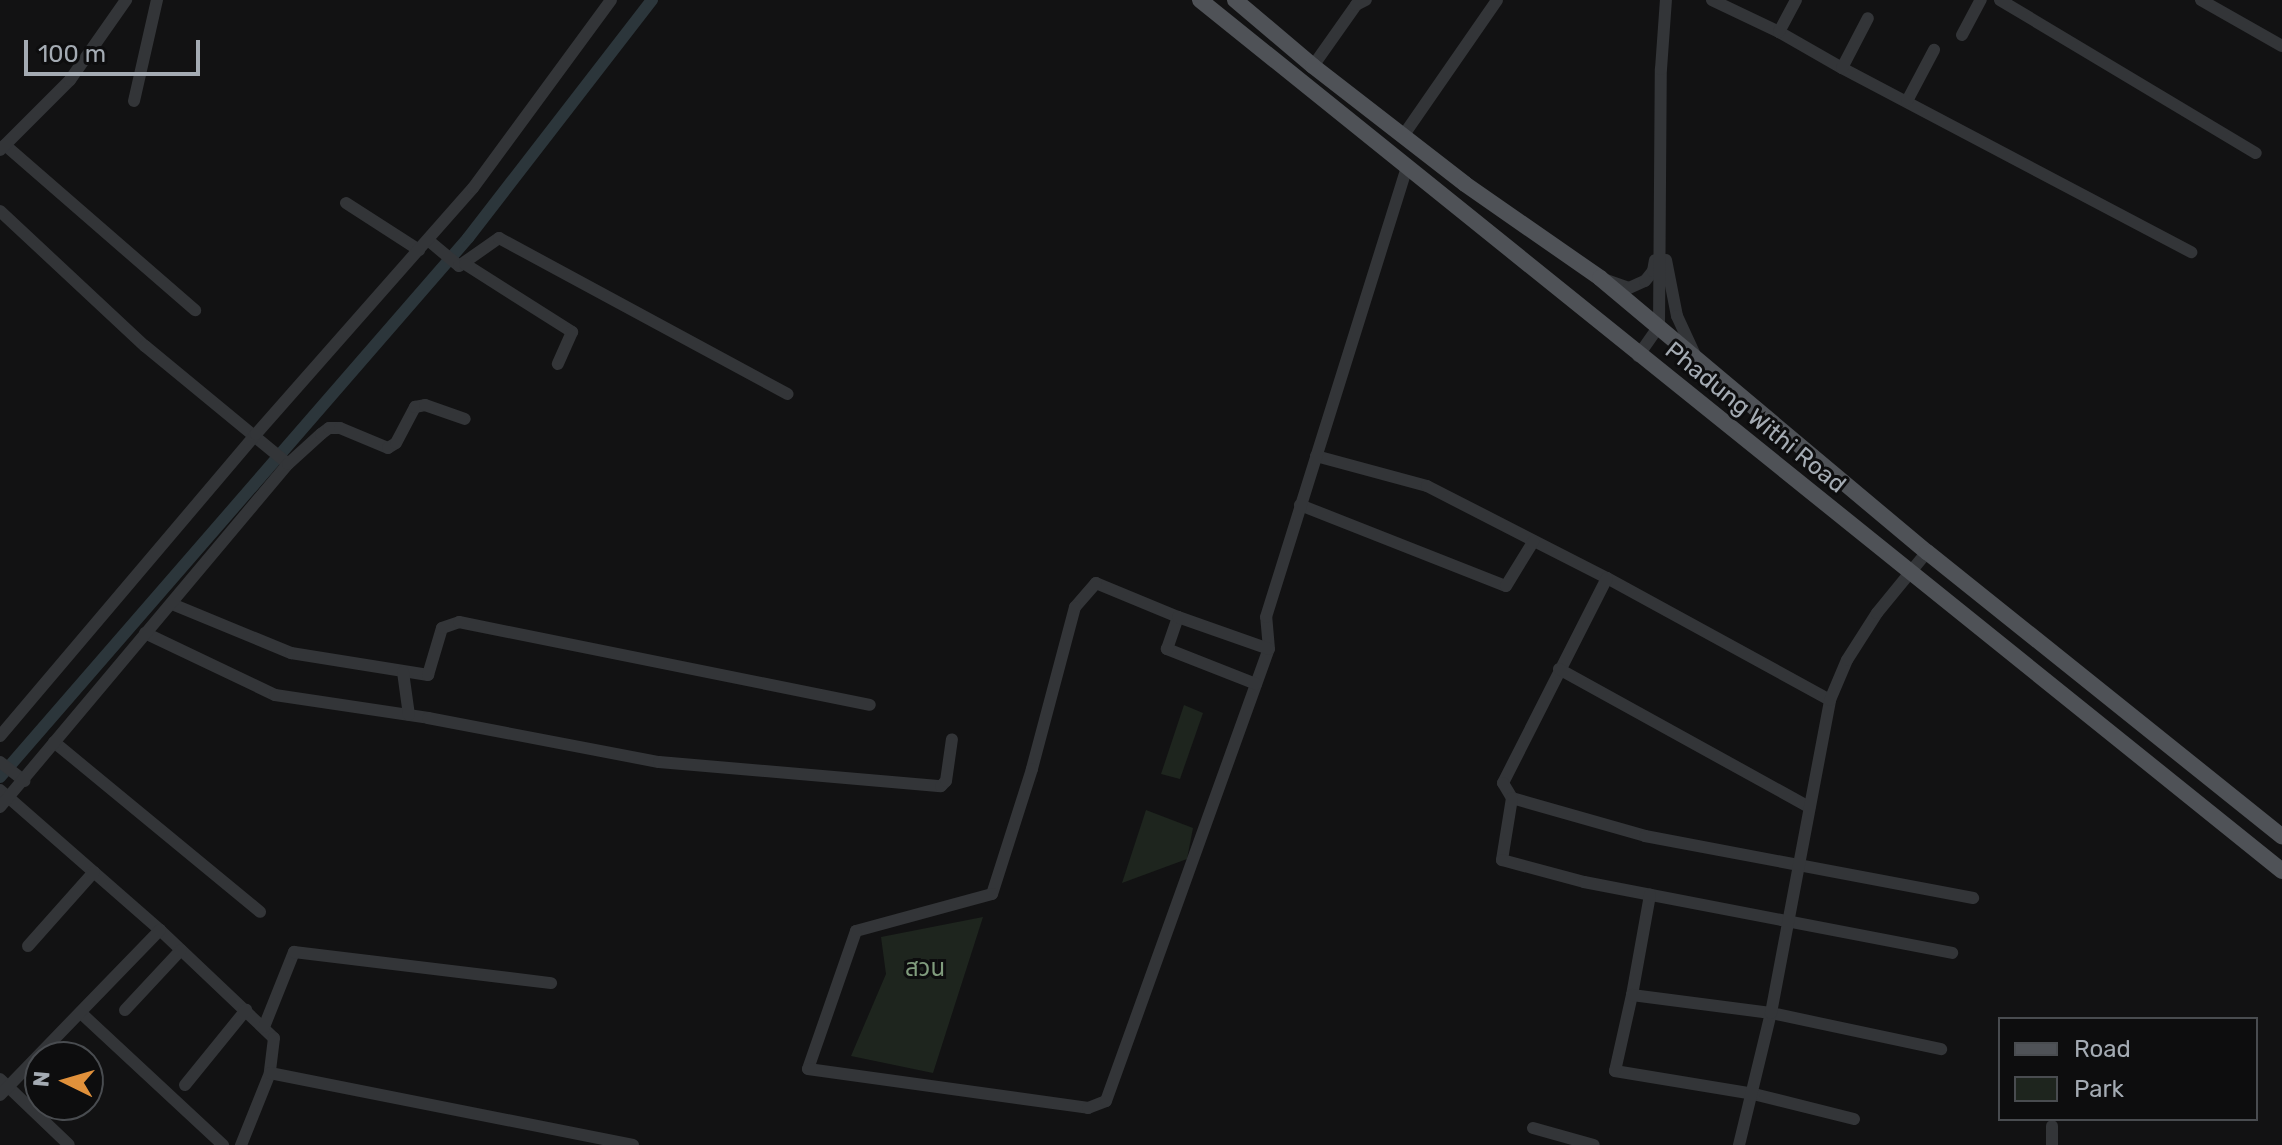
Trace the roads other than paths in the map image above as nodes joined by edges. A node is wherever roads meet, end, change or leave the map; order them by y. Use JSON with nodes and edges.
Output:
{"nodes":[{"id":1,"x":126,"y":0,"type":"edge"},
{"id":2,"x":157,"y":0,"type":"edge"},
{"id":3,"x":611,"y":0,"type":"edge"},
{"id":4,"x":1200,"y":0,"type":"edge"},
{"id":5,"x":1235,"y":0,"type":"edge"},
{"id":6,"x":1366,"y":0,"type":"edge"},
{"id":7,"x":1497,"y":0,"type":"edge"},
{"id":8,"x":1666,"y":0,"type":"edge"},
{"id":9,"x":1712,"y":0,"type":"edge"},
{"id":10,"x":1796,"y":0,"type":"edge"},
{"id":11,"x":1981,"y":0,"type":"edge"},
{"id":12,"x":2000,"y":0,"type":"edge"},
{"id":13,"x":2201,"y":0,"type":"edge"},
{"id":14,"x":1868,"y":18,"type":"dead end"},
{"id":15,"x":1779,"y":32,"type":"junction"},
{"id":16,"x":1962,"y":35,"type":"dead end"},
{"id":17,"x":2282,"y":46,"type":"edge"},
{"id":18,"x":1934,"y":50,"type":"dead end"},
{"id":19,"x":1313,"y":66,"type":"junction"},
{"id":20,"x":1842,"y":68,"type":"junction"},
{"id":21,"x":134,"y":101,"type":"dead end"},
{"id":22,"x":1907,"y":101,"type":"junction"},
{"id":23,"x":1403,"y":136,"type":"junction"},
{"id":24,"x":2,"y":147,"type":"edge"},
{"id":25,"x":1420,"y":149,"type":"junction"},
{"id":26,"x":2256,"y":153,"type":"dead end"},
{"id":27,"x":1406,"y":169,"type":"junction"},
{"id":28,"x":346,"y":203,"type":"dead end"},
{"id":29,"x":0,"y":211,"type":"edge"},
{"id":30,"x":1661,"y":221,"type":"junction"},
{"id":31,"x":427,"y":245,"type":"junction"},
{"id":32,"x":2191,"y":252,"type":"dead end"},
{"id":33,"x":462,"y":265,"type":"junction"},
{"id":34,"x":1600,"y":278,"type":"junction"},
{"id":35,"x":195,"y":310,"type":"dead end"},
{"id":36,"x":1659,"y":326,"type":"junction"},
{"id":37,"x":1695,"y":355,"type":"junction"},
{"id":38,"x":1638,"y":356,"type":"junction"},
{"id":39,"x":558,"y":364,"type":"dead end"},
{"id":40,"x":787,"y":394,"type":"dead end"},
{"id":41,"x":465,"y":419,"type":"dead end"},
{"id":42,"x":260,"y":438,"type":"junction"},
{"id":43,"x":1316,"y":456,"type":"junction"},
{"id":44,"x":286,"y":462,"type":"junction"},
{"id":45,"x":1300,"y":505,"type":"junction"},
{"id":46,"x":1533,"y":542,"type":"junction"},
{"id":47,"x":1927,"y":552,"type":"junction"},
{"id":48,"x":1910,"y":574,"type":"junction"},
{"id":49,"x":1607,"y":578,"type":"junction"},
{"id":50,"x":172,"y":604,"type":"junction"},
{"id":51,"x":1178,"y":617,"type":"junction"},
{"id":52,"x":145,"y":633,"type":"junction"},
{"id":53,"x":1269,"y":649,"type":"junction"},
{"id":54,"x":1559,"y":669,"type":"junction"},
{"id":55,"x":403,"y":672,"type":"junction"},
{"id":56,"x":1256,"y":684,"type":"junction"},
{"id":57,"x":1830,"y":700,"type":"junction"},
{"id":58,"x":870,"y":705,"type":"dead end"},
{"id":59,"x":409,"y":715,"type":"junction"},
{"id":60,"x":0,"y":736,"type":"edge"},
{"id":61,"x":952,"y":739,"type":"dead end"},
{"id":62,"x":54,"y":742,"type":"junction"},
{"id":63,"x":0,"y":762,"type":"edge"},
{"id":64,"x":24,"y":781,"type":"junction"},
{"id":65,"x":3,"y":798,"type":"edge"},
{"id":66,"x":1512,"y":798,"type":"junction"},
{"id":67,"x":1809,"y":807,"type":"junction"},
{"id":68,"x":2282,"y":836,"type":"edge"},
{"id":69,"x":1799,"y":866,"type":"junction"},
{"id":70,"x":2282,"y":871,"type":"edge"},
{"id":71,"x":94,"y":872,"type":"junction"},
{"id":72,"x":1650,"y":895,"type":"junction"},
{"id":73,"x":1973,"y":898,"type":"dead end"},
{"id":74,"x":260,"y":912,"type":"dead end"},
{"id":75,"x":1788,"y":922,"type":"junction"},
{"id":76,"x":160,"y":930,"type":"junction"},
{"id":77,"x":28,"y":946,"type":"dead end"},
{"id":78,"x":181,"y":950,"type":"junction"},
{"id":79,"x":1952,"y":953,"type":"dead end"},
{"id":80,"x":551,"y":983,"type":"dead end"},
{"id":81,"x":1632,"y":995,"type":"junction"},
{"id":82,"x":125,"y":1010,"type":"dead end"},
{"id":83,"x":246,"y":1010,"type":"junction"},
{"id":84,"x":81,"y":1013,"type":"junction"},
{"id":85,"x":1771,"y":1013,"type":"junction"},
{"id":86,"x":264,"y":1027,"type":"junction"},
{"id":87,"x":1941,"y":1049,"type":"dead end"},
{"id":88,"x":270,"y":1073,"type":"junction"},
{"id":89,"x":185,"y":1085,"type":"dead end"},
{"id":90,"x":3,"y":1087,"type":"edge"},
{"id":91,"x":1754,"y":1094,"type":"junction"},
{"id":92,"x":1854,"y":1119,"type":"dead end"},
{"id":93,"x":2052,"y":1126,"type":"dead end"},
{"id":94,"x":1533,"y":1128,"type":"dead end"},
{"id":95,"x":69,"y":1145,"type":"edge"},
{"id":96,"x":223,"y":1145,"type":"edge"},
{"id":97,"x":241,"y":1145,"type":"edge"},
{"id":98,"x":633,"y":1145,"type":"edge"},
{"id":99,"x":1594,"y":1145,"type":"edge"},
{"id":100,"x":1739,"y":1145,"type":"edge"},
{"id":101,"x":2052,"y":1145,"type":"edge"}],
"edges":[{"from":1,"to":24,"type":"street"},
{"from":2,"to":21,"type":"street"},
{"from":3,"to":31,"type":"street"},
{"from":4,"to":27,"type":"main road","name":"Phadung Withi Road"},
{"from":5,"to":19,"type":"main road","name":"Phadung Withi Road"},
{"from":6,"to":19,"type":"street"},
{"from":7,"to":23,"type":"street"},
{"from":8,"to":30,"type":"street"},
{"from":9,"to":15,"type":"street"},
{"from":10,"to":15,"type":"street"},
{"from":11,"to":16,"type":"street"},
{"from":12,"to":26,"type":"street"},
{"from":13,"to":17,"type":"street"},
{"from":14,"to":20,"type":"street"},
{"from":15,"to":20,"type":"street"},
{"from":18,"to":22,"type":"street"},
{"from":19,"to":23,"type":"main road","name":"Phadung Withi Road"},
{"from":20,"to":22,"type":"street"},
{"from":22,"to":32,"type":"street"},
{"from":23,"to":25,"type":"main road","name":"Phadung Withi Road"},
{"from":24,"to":35,"type":"street"},
{"from":25,"to":27,"type":"main road"},
{"from":25,"to":34,"type":"main road","name":"Phadung Withi Road"},
{"from":27,"to":38,"type":"main road","name":"Phadung Withi Road"},
{"from":27,"to":43,"type":"street"},
{"from":28,"to":31,"type":"street"},
{"from":29,"to":42,"type":"street"},
{"from":30,"to":34,"type":"street"},
{"from":30,"to":36,"type":"street"},
{"from":30,"to":37,"type":"street"},
{"from":31,"to":33,"type":"street"},
{"from":31,"to":42,"type":"street"},
{"from":33,"to":39,"type":"street"},
{"from":33,"to":40,"type":"street"},
{"from":34,"to":36,"type":"main road","name":"Phadung Withi Road"},
{"from":36,"to":37,"type":"main road","name":"Phadung Withi Road"},
{"from":36,"to":38,"type":"street"},
{"from":37,"to":47,"type":"main road","name":"Phadung Withi Road"},
{"from":38,"to":48,"type":"main road","name":"Phadung Withi Road"},
{"from":41,"to":44,"type":"street"},
{"from":42,"to":44,"type":"street"},
{"from":42,"to":60,"type":"street"},
{"from":43,"to":45,"type":"street"},
{"from":43,"to":46,"type":"street"},
{"from":44,"to":50,"type":"street"},
{"from":45,"to":46,"type":"street"},
{"from":45,"to":53,"type":"street"},
{"from":46,"to":49,"type":"street"},
{"from":47,"to":48,"type":"street"},
{"from":47,"to":68,"type":"main road","name":"Phadung Withi Road"},
{"from":48,"to":57,"type":"street"},
{"from":48,"to":70,"type":"main road","name":"Phadung Withi Road"},
{"from":49,"to":54,"type":"street"},
{"from":49,"to":57,"type":"street"},
{"from":50,"to":52,"type":"street"},
{"from":50,"to":55,"type":"street"},
{"from":51,"to":53,"type":"street"},
{"from":51,"to":56,"type":"street"},
{"from":51,"to":56,"type":"street"},
{"from":52,"to":59,"type":"street"},
{"from":52,"to":62,"type":"street"},
{"from":53,"to":56,"type":"street"},
{"from":54,"to":66,"type":"street"},
{"from":54,"to":67,"type":"street"},
{"from":55,"to":58,"type":"street"},
{"from":55,"to":59,"type":"street"},
{"from":57,"to":67,"type":"street"},
{"from":59,"to":61,"type":"street"},
{"from":62,"to":64,"type":"street"},
{"from":62,"to":74,"type":"street"},
{"from":63,"to":64,"type":"street"},
{"from":64,"to":65,"type":"street"},
{"from":65,"to":71,"type":"street"},
{"from":66,"to":69,"type":"street"},
{"from":66,"to":72,"type":"street"},
{"from":67,"to":69,"type":"street"},
{"from":69,"to":73,"type":"street"},
{"from":69,"to":75,"type":"street"},
{"from":71,"to":76,"type":"street"},
{"from":71,"to":77,"type":"street"},
{"from":72,"to":75,"type":"street"},
{"from":72,"to":81,"type":"street"},
{"from":75,"to":79,"type":"street"},
{"from":75,"to":85,"type":"street"},
{"from":76,"to":78,"type":"street"},
{"from":76,"to":84,"type":"street"},
{"from":78,"to":82,"type":"street"},
{"from":78,"to":83,"type":"street"},
{"from":80,"to":86,"type":"street"},
{"from":81,"to":85,"type":"street"},
{"from":81,"to":91,"type":"street"},
{"from":83,"to":86,"type":"street"},
{"from":83,"to":89,"type":"street"},
{"from":84,"to":90,"type":"street"},
{"from":84,"to":96,"type":"street"},
{"from":85,"to":87,"type":"street"},
{"from":85,"to":91,"type":"street"},
{"from":86,"to":88,"type":"street"},
{"from":88,"to":97,"type":"street"},
{"from":88,"to":98,"type":"street"},
{"from":90,"to":95,"type":"street"},
{"from":91,"to":92,"type":"street"},
{"from":91,"to":100,"type":"street"},
{"from":93,"to":101,"type":"street"},
{"from":94,"to":99,"type":"street"}]}
